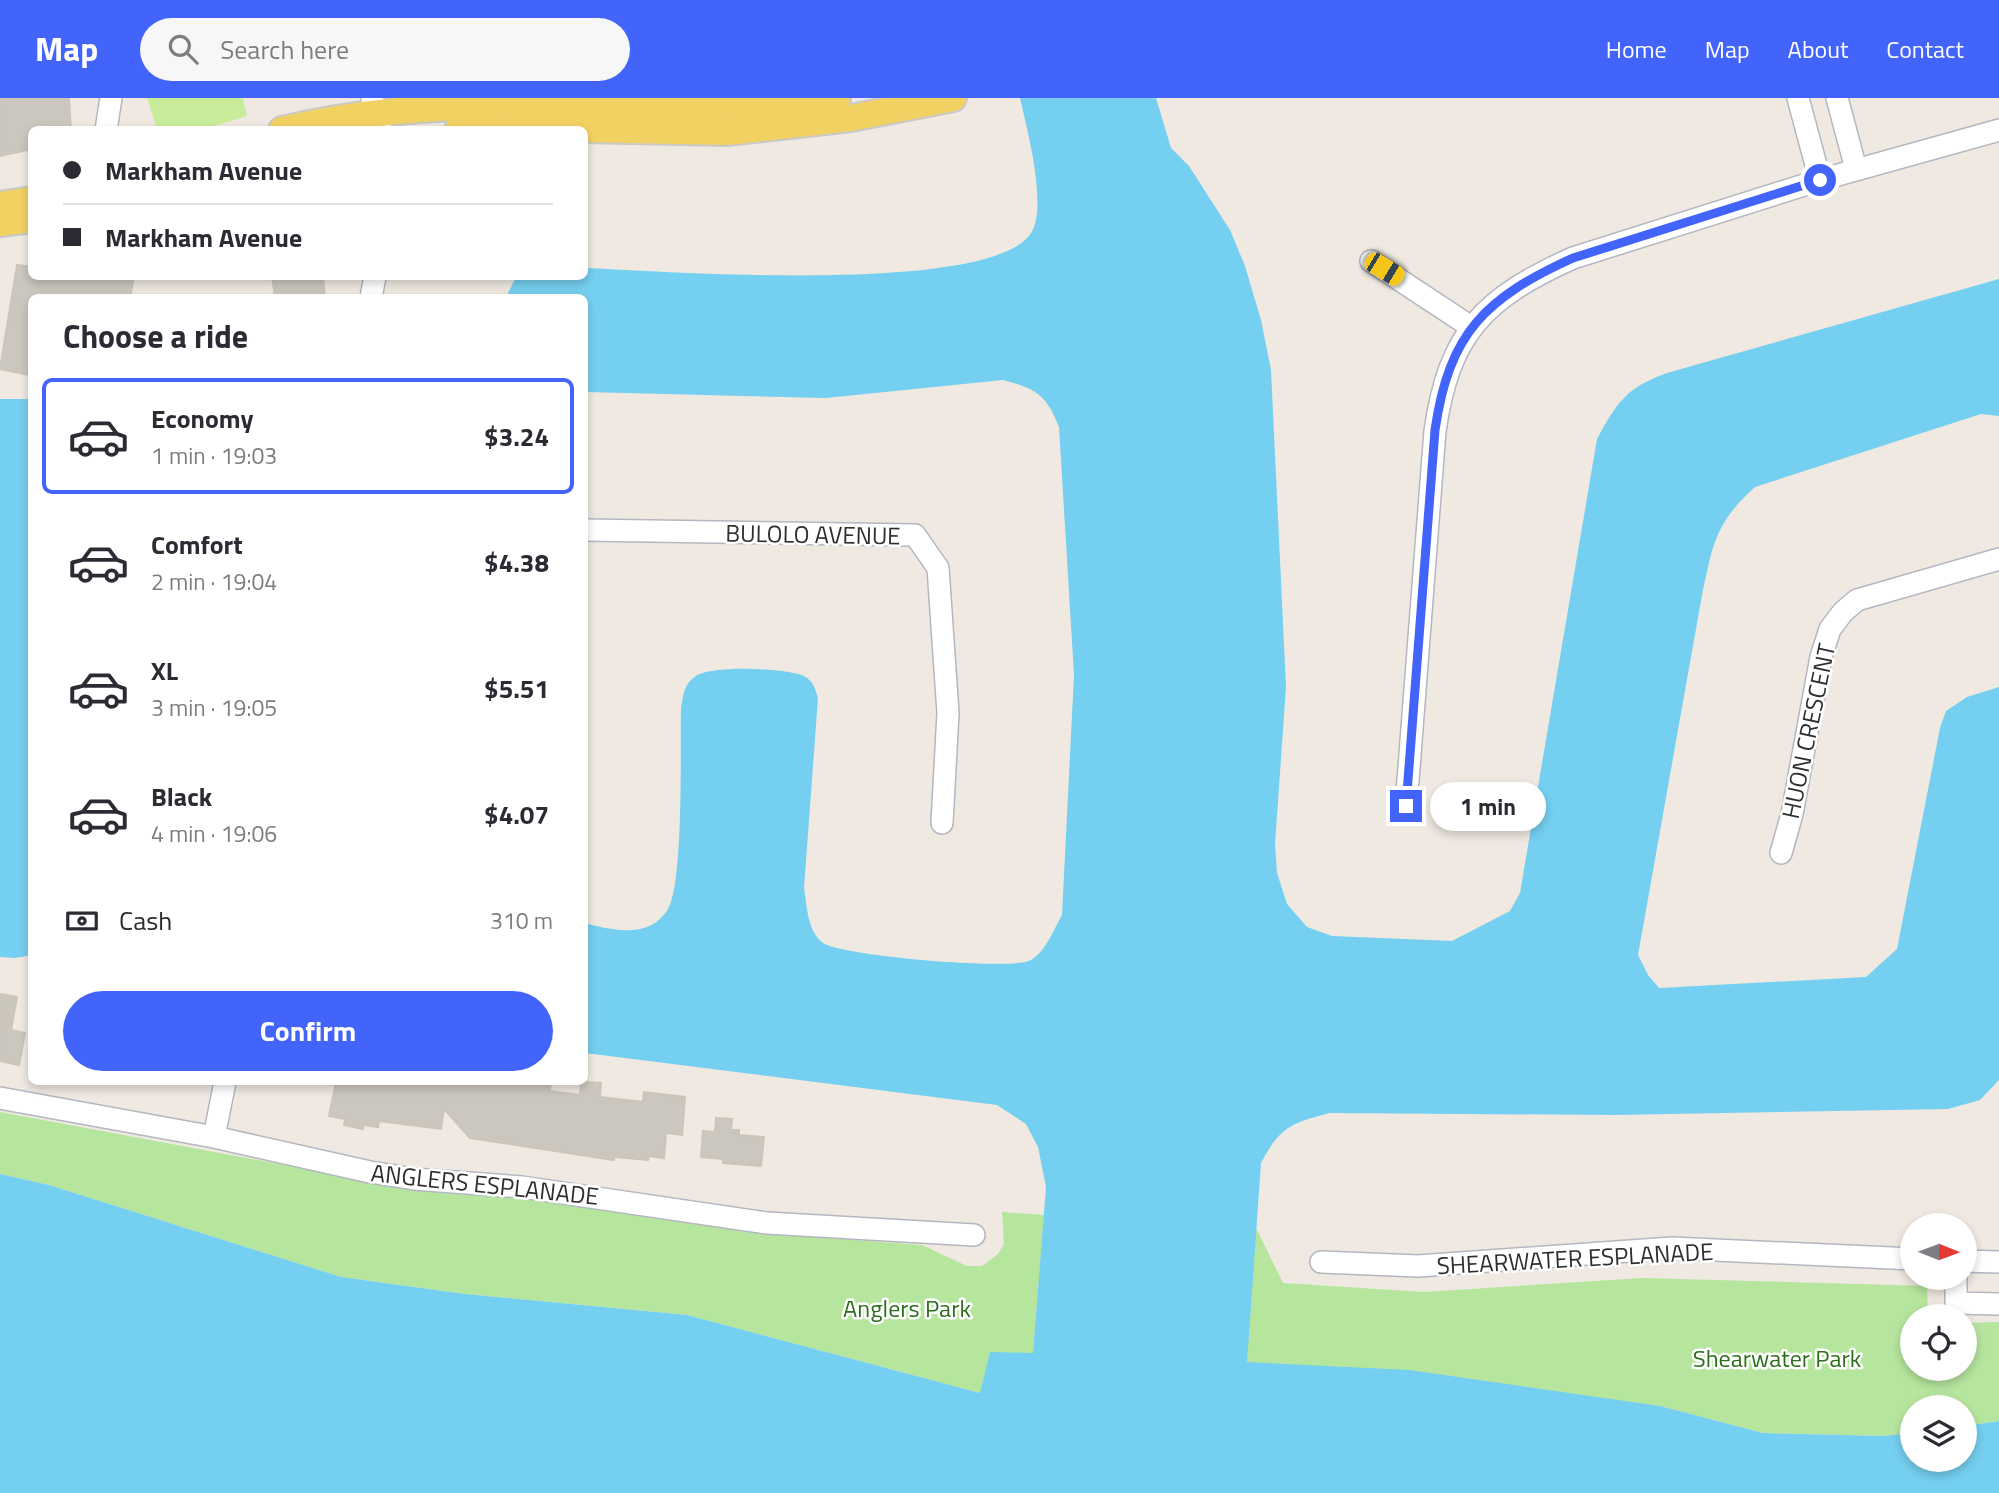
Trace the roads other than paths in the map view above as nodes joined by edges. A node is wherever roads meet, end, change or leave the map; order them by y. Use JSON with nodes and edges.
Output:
{"nodes":[{"id":1,"x":111,"y":98,"type":"edge"},
{"id":2,"x":837,"y":98,"type":"edge"},
{"id":3,"x":953,"y":98,"type":"edge"},
{"id":4,"x":1798,"y":98,"type":"edge"},
{"id":5,"x":1837,"y":98,"type":"edge"},
{"id":6,"x":811,"y":107,"type":"edge"},
{"id":7,"x":376,"y":112,"type":"edge"},
{"id":8,"x":107,"y":126,"type":"edge"},
{"id":9,"x":294,"y":126,"type":"edge"},
{"id":10,"x":588,"y":130,"type":"edge"},
{"id":11,"x":1999,"y":130,"type":"edge"},
{"id":12,"x":1856,"y":169,"type":"junction"},
{"id":13,"x":1820,"y":180,"type":"junction"},
{"id":14,"x":28,"y":201,"type":"edge"},
{"id":15,"x":0,"y":205,"type":"edge"},
{"id":16,"x":28,"y":220,"type":"edge"},
{"id":17,"x":0,"y":223,"type":"edge"},
{"id":18,"x":1371,"y":261,"type":"dead end"},
{"id":19,"x":1471,"y":327,"type":"junction"},
{"id":20,"x":588,"y":530,"type":"edge"},
{"id":21,"x":1999,"y":559,"type":"edge"},
{"id":22,"x":1406,"y":806,"type":"dead end"},
{"id":23,"x":942,"y":823,"type":"dead end"},
{"id":24,"x":1781,"y":853,"type":"dead end"},
{"id":25,"x":224,"y":1085,"type":"edge"},
{"id":26,"x":0,"y":1098,"type":"edge"},
{"id":27,"x":214,"y":1137,"type":"junction"},
{"id":28,"x":974,"y":1235,"type":"dead end"},
{"id":29,"x":1900,"y":1258,"type":"edge"},
{"id":30,"x":1978,"y":1261,"type":"edge"},
{"id":31,"x":1321,"y":1262,"type":"dead end"},
{"id":32,"x":1999,"y":1262,"type":"edge"},
{"id":33,"x":1956,"y":1290,"type":"edge"},
{"id":34,"x":1999,"y":1304,"type":"edge"}],
"edges":[{"from":1,"to":8,"type":"street"},
{"from":2,"to":6,"type":"main road"},
{"from":3,"to":6,"type":"main road"},
{"from":4,"to":13,"type":"street"},
{"from":5,"to":12,"type":"street"},
{"from":6,"to":7,"type":"main road"},
{"from":6,"to":10,"type":"main road"},
{"from":7,"to":9,"type":"main road"},
{"from":11,"to":12,"type":"street"},
{"from":12,"to":13,"type":"street"},
{"from":13,"to":19,"type":"street"},
{"from":14,"to":15,"type":"main road"},
{"from":16,"to":17,"type":"main road"},
{"from":18,"to":19,"type":"street"},
{"from":19,"to":22,"type":"street"},
{"from":20,"to":23,"type":"street","name":"BULOLO AVENUE"},
{"from":21,"to":24,"type":"street","name":"HUON CRESCENT"},
{"from":25,"to":27,"type":"street"},
{"from":26,"to":27,"type":"street","name":"ANGLERS ESPLANADE"},
{"from":27,"to":28,"type":"street","name":"ANGLERS ESPLANADE"},
{"from":29,"to":31,"type":"street","name":"SHEARWATER ESPLANADE"},
{"from":30,"to":32,"type":"street"},
{"from":33,"to":34,"type":"street"}]}
